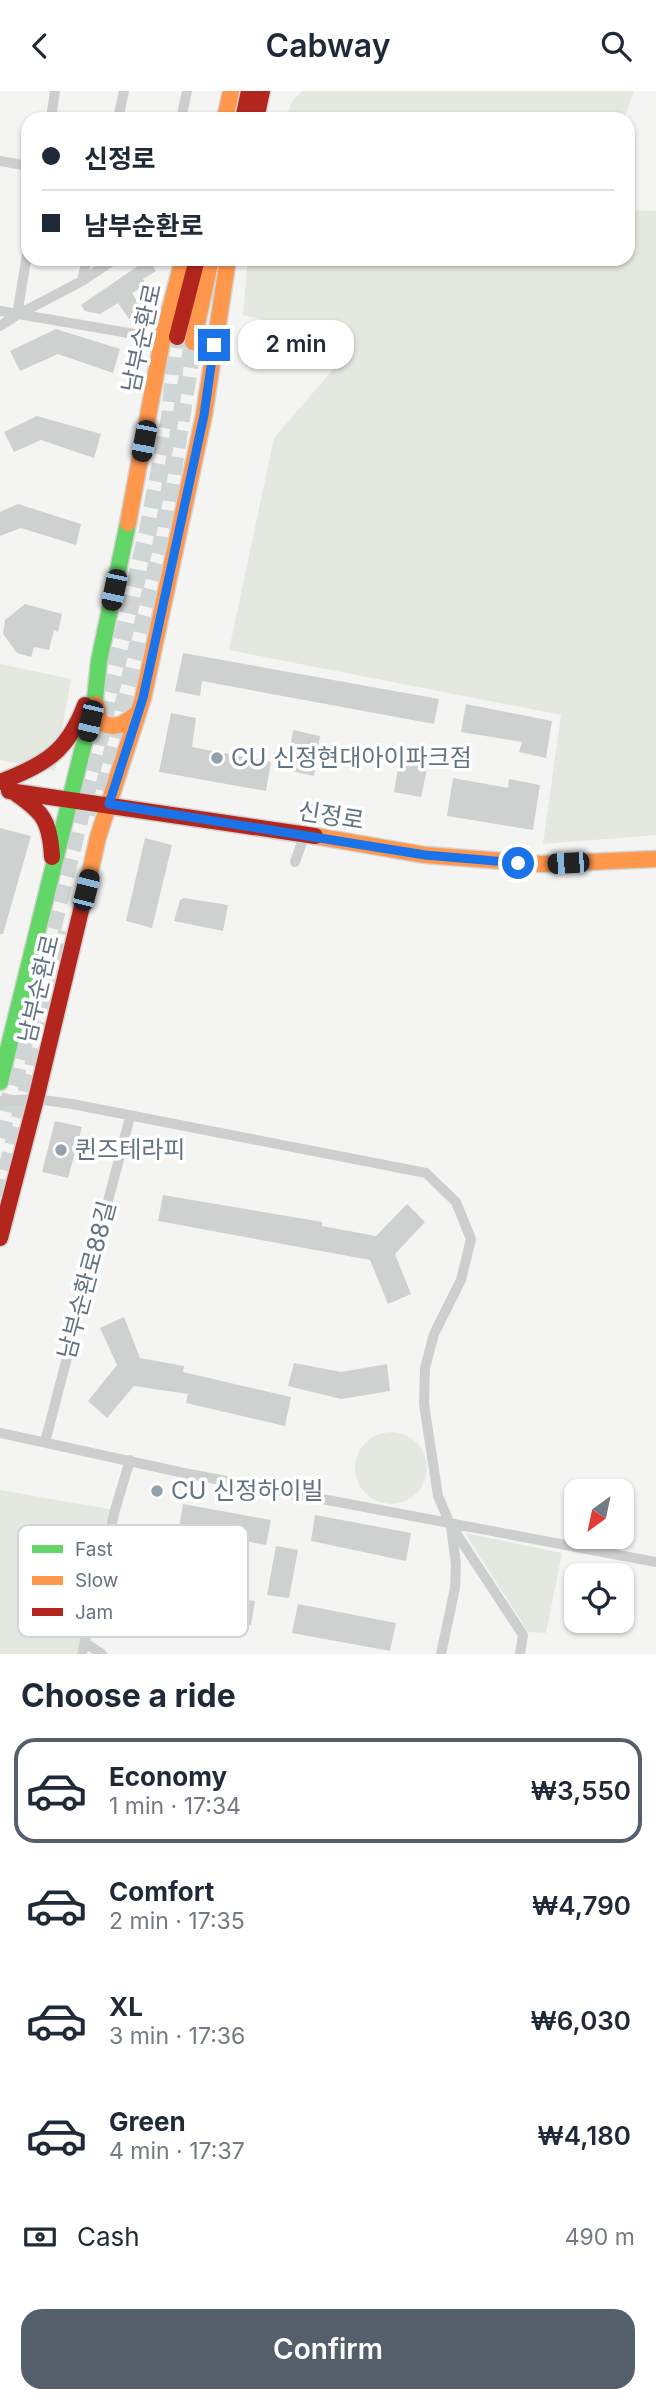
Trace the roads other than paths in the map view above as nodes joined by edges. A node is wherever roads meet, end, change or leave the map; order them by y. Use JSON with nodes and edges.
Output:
{"nodes":[{"id":1,"x":55,"y":91,"type":"edge"},
{"id":2,"x":124,"y":91,"type":"edge"},
{"id":3,"x":187,"y":91,"type":"edge"},
{"id":4,"x":231,"y":91,"type":"edge"},
{"id":5,"x":249,"y":91,"type":"edge"},
{"id":6,"x":262,"y":91,"type":"edge"},
{"id":7,"x":52,"y":112,"type":"edge"},
{"id":8,"x":120,"y":112,"type":"edge"},
{"id":9,"x":182,"y":112,"type":"edge"},
{"id":10,"x":226,"y":112,"type":"edge"},
{"id":11,"x":244,"y":112,"type":"edge"},
{"id":12,"x":258,"y":112,"type":"edge"},
{"id":13,"x":0,"y":161,"type":"edge"},
{"id":14,"x":21,"y":165,"type":"edge"},
{"id":15,"x":25,"y":266,"type":"edge"},
{"id":16,"x":85,"y":266,"type":"edge"},
{"id":17,"x":104,"y":266,"type":"edge"},
{"id":18,"x":181,"y":266,"type":"edge"},
{"id":19,"x":195,"y":266,"type":"edge"},
{"id":20,"x":209,"y":266,"type":"edge"},
{"id":21,"x":227,"y":266,"type":"edge"},
{"id":22,"x":82,"y":281,"type":"junction"},
{"id":23,"x":0,"y":311,"type":"edge"},
{"id":24,"x":16,"y":315,"type":"junction"},
{"id":25,"x":0,"y":326,"type":"edge"},
{"id":26,"x":152,"y":337,"type":"dead end"},
{"id":27,"x":177,"y":337,"type":"tunnel mouth"},
{"id":28,"x":193,"y":342,"type":"tunnel mouth"},
{"id":29,"x":99,"y":661,"type":"junction"},
{"id":30,"x":95,"y":699,"type":"junction"},
{"id":31,"x":138,"y":713,"type":"junction"},
{"id":32,"x":4,"y":787,"type":"edge"},
{"id":33,"x":71,"y":799,"type":"junction"},
{"id":34,"x":109,"y":804,"type":"junction"},
{"id":35,"x":305,"y":834,"type":"junction"},
{"id":36,"x":656,"y":859,"type":"edge"},
{"id":37,"x":295,"y":862,"type":"dead end"},
{"id":38,"x":53,"y":876,"type":"junction"},
{"id":39,"x":0,"y":1082,"type":"edge"},
{"id":40,"x":36,"y":1099,"type":"junction"},
{"id":41,"x":0,"y":1101,"type":"edge"},
{"id":42,"x":130,"y":1117,"type":"junction"},
{"id":43,"x":0,"y":1238,"type":"edge"},
{"id":44,"x":0,"y":1433,"type":"edge"},
{"id":45,"x":44,"y":1442,"type":"junction"},
{"id":46,"x":130,"y":1460,"type":"junction"},
{"id":47,"x":450,"y":1524,"type":"junction"},
{"id":48,"x":112,"y":1525,"type":"edge"},
{"id":49,"x":656,"y":1562,"type":"edge"},
{"id":50,"x":83,"y":1649,"type":"edge"},
{"id":51,"x":102,"y":1654,"type":"edge"},
{"id":52,"x":441,"y":1654,"type":"edge"},
{"id":53,"x":520,"y":1654,"type":"edge"}],
"edges":[{"from":1,"to":7,"type":"street"},
{"from":2,"to":8,"type":"street"},
{"from":3,"to":9,"type":"street"},
{"from":4,"to":10,"type":"main road"},
{"from":5,"to":11,"type":"main road"},
{"from":6,"to":12,"type":"main road"},
{"from":13,"to":14,"type":"street"},
{"from":15,"to":24,"type":"street"},
{"from":16,"to":22,"type":"street"},
{"from":17,"to":22,"type":"street"},
{"from":18,"to":29,"type":"main road","name":"남부순환로"},
{"from":19,"to":27,"type":"main road","name":"남부순환로"},
{"from":20,"to":28,"type":"main road","name":"남부순환로"},
{"from":21,"to":31,"type":"main road","name":"남부순환로"},
{"from":22,"to":24,"type":"street"},
{"from":23,"to":24,"type":"street"},
{"from":24,"to":25,"type":"street"},
{"from":24,"to":26,"type":"street"},
{"from":29,"to":30,"type":"main road","name":"남부순환로"},
{"from":29,"to":32,"type":"main road"},
{"from":30,"to":31,"type":"main road"},
{"from":30,"to":33,"type":"main road","name":"남부순환로"},
{"from":31,"to":34,"type":"main road","name":"남부순환로"},
{"from":32,"to":33,"type":"main road","name":"신정로"},
{"from":32,"to":38,"type":"main road"},
{"from":33,"to":34,"type":"main road","name":"신정로"},
{"from":33,"to":38,"type":"main road","name":"남부순환로"},
{"from":34,"to":35,"type":"main road","name":"신정로"},
{"from":34,"to":40,"type":"main road","name":"남부순환로"},
{"from":35,"to":36,"type":"main road","name":"신정로"},
{"from":35,"to":37,"type":"street"},
{"from":38,"to":39,"type":"main road","name":"남부순환로"},
{"from":40,"to":41,"type":"street"},
{"from":40,"to":42,"type":"street"},
{"from":40,"to":43,"type":"main road","name":"남부순환로"},
{"from":42,"to":45,"type":"street","name":"남부순환로88길"},
{"from":42,"to":47,"type":"street"},
{"from":44,"to":45,"type":"street"},
{"from":45,"to":46,"type":"street"},
{"from":46,"to":47,"type":"street"},
{"from":46,"to":48,"type":"street"},
{"from":47,"to":49,"type":"street"},
{"from":47,"to":52,"type":"street"},
{"from":47,"to":53,"type":"street"},
{"from":50,"to":51,"type":"street"}]}
